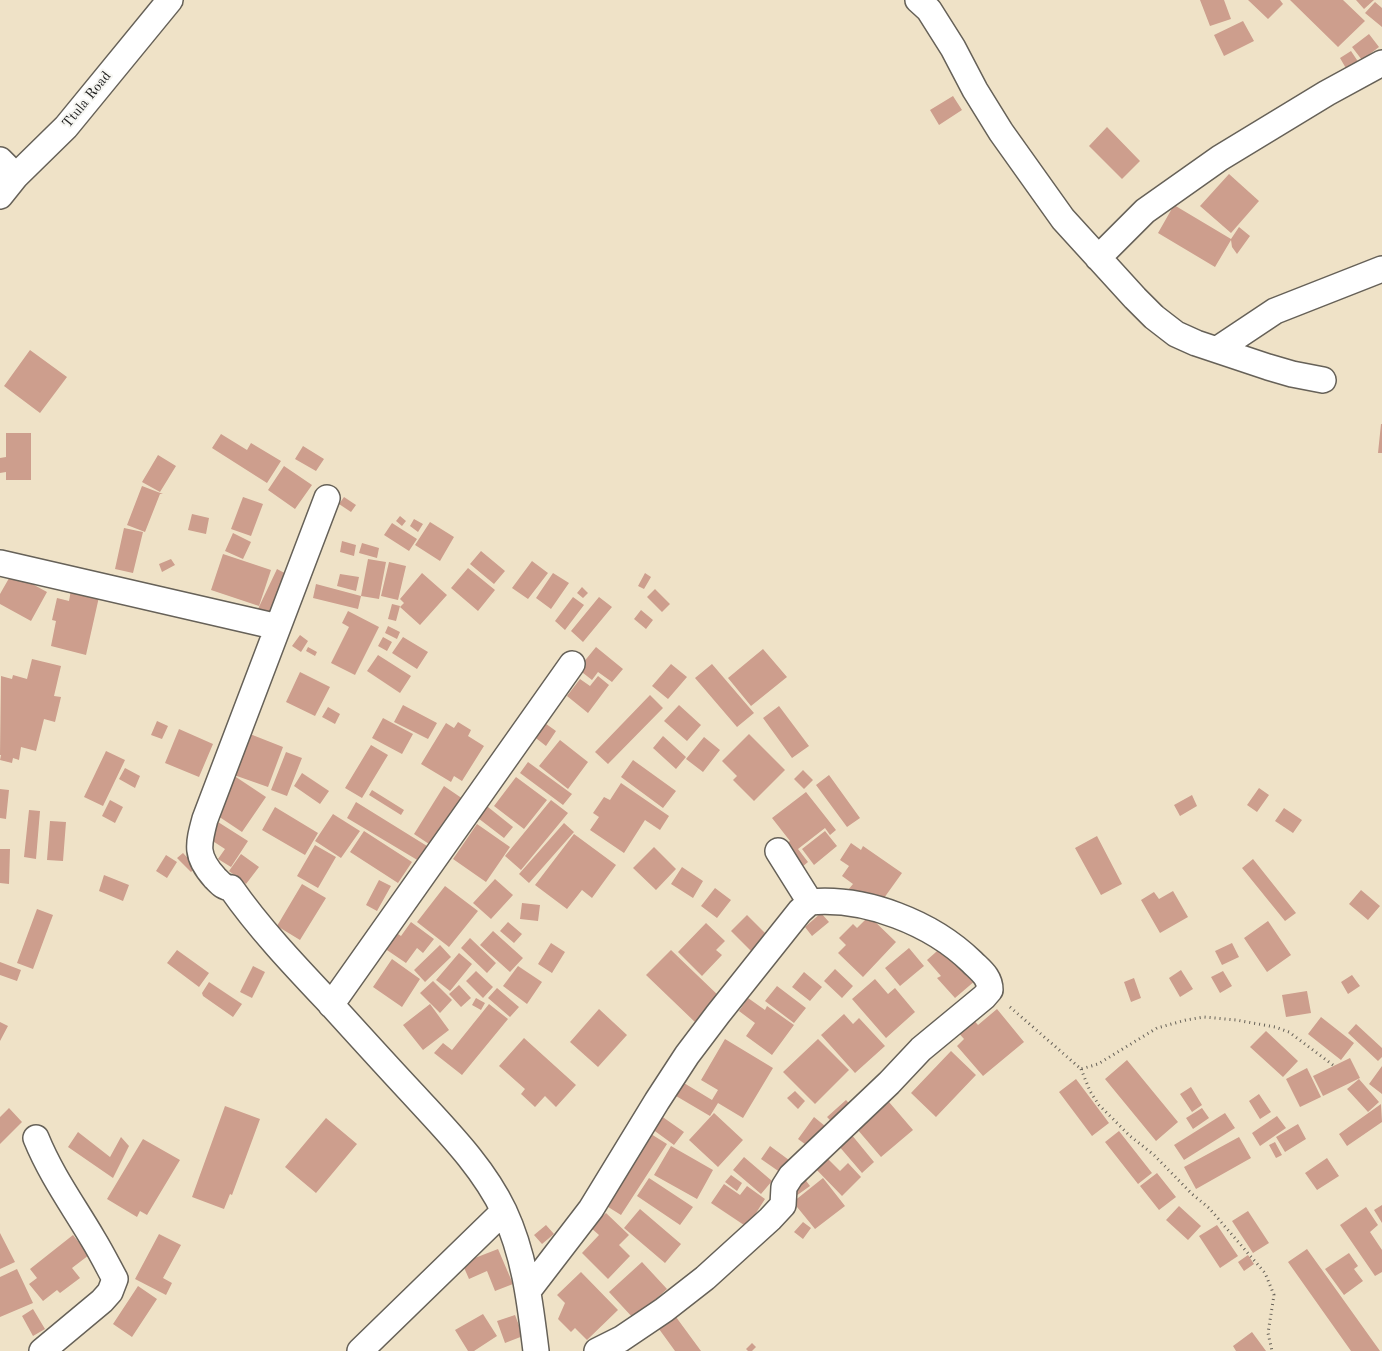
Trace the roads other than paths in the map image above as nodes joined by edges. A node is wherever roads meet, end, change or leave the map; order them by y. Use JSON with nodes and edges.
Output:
{"nodes":[{"id":1,"x":170,"y":0,"type":"edge"},
{"id":2,"x":918,"y":0,"type":"edge"},
{"id":3,"x":1382,"y":62,"type":"edge"},
{"id":4,"x":8,"y":168,"type":"edge"},
{"id":5,"x":0,"y":196,"type":"edge"},
{"id":6,"x":1098,"y":258,"type":"junction"},
{"id":7,"x":1382,"y":268,"type":"edge"},
{"id":8,"x":1218,"y":349,"type":"junction"},
{"id":9,"x":1323,"y":380,"type":"dead end"},
{"id":10,"x":326,"y":498,"type":"dead end"},
{"id":11,"x":0,"y":563,"type":"edge"},
{"id":12,"x":278,"y":627,"type":"junction"},
{"id":13,"x":572,"y":664,"type":"dead end"},
{"id":14,"x":778,"y":852,"type":"dead end"},
{"id":15,"x":810,"y":902,"type":"junction"},
{"id":16,"x":331,"y":1005,"type":"junction"},
{"id":17,"x":36,"y":1138,"type":"dead end"},
{"id":18,"x":504,"y":1211,"type":"junction"},
{"id":19,"x":528,"y":1291,"type":"junction"},
{"id":20,"x":42,"y":1351,"type":"edge"},
{"id":21,"x":360,"y":1351,"type":"edge"},
{"id":22,"x":536,"y":1351,"type":"edge"},
{"id":23,"x":597,"y":1351,"type":"edge"}],
"edges":[{"from":1,"to":4,"type":"street","name":"Ttula Road"},
{"from":2,"to":6,"type":"street"},
{"from":3,"to":6,"type":"street"},
{"from":4,"to":5,"type":"street","name":"Ttula Road"},
{"from":6,"to":8,"type":"street"},
{"from":7,"to":8,"type":"street"},
{"from":8,"to":9,"type":"street"},
{"from":10,"to":12,"type":"street"},
{"from":11,"to":12,"type":"street"},
{"from":12,"to":16,"type":"street"},
{"from":13,"to":16,"type":"street"},
{"from":14,"to":15,"type":"street"},
{"from":15,"to":19,"type":"street"},
{"from":15,"to":23,"type":"street"},
{"from":16,"to":18,"type":"street"},
{"from":17,"to":20,"type":"street"},
{"from":18,"to":19,"type":"street"},
{"from":18,"to":21,"type":"street"},
{"from":19,"to":22,"type":"street"}]}
